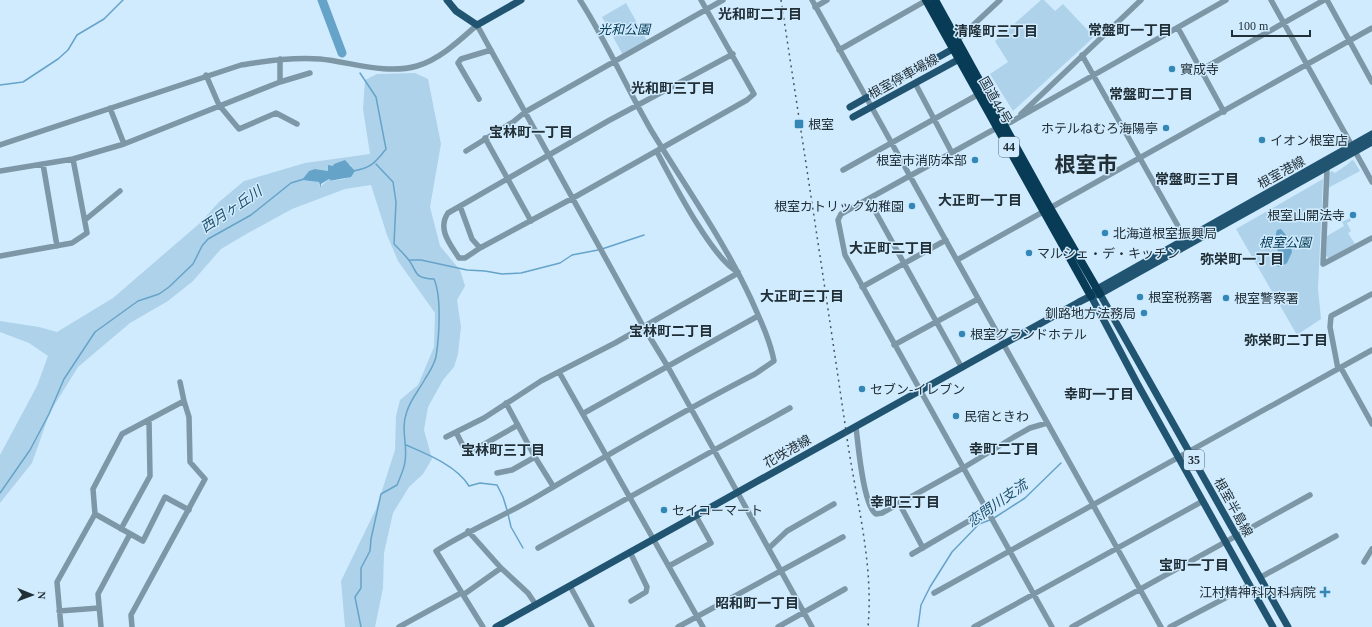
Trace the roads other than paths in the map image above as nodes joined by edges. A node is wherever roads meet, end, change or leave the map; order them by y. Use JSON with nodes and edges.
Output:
{"nodes":[{"id":1,"x":447,"y":0,"type":"edge"},
{"id":2,"x":521,"y":0,"type":"edge"},
{"id":3,"x":580,"y":0,"type":"edge"},
{"id":4,"x":701,"y":0,"type":"edge"},
{"id":5,"x":723,"y":0,"type":"edge"},
{"id":6,"x":812,"y":0,"type":"edge"},
{"id":7,"x":827,"y":0,"type":"edge"},
{"id":8,"x":927,"y":0,"type":"edge"},
{"id":9,"x":935,"y":0,"type":"edge"},
{"id":10,"x":1000,"y":0,"type":"edge"},
{"id":11,"x":1141,"y":0,"type":"edge"},
{"id":12,"x":1226,"y":0,"type":"edge"},
{"id":13,"x":1271,"y":0,"type":"edge"},
{"id":14,"x":1324,"y":0,"type":"edge"},
{"id":15,"x":1327,"y":0,"type":"edge"},
{"id":16,"x":815,"y":7,"type":"junction"},
{"id":17,"x":707,"y":10,"type":"junction"},
{"id":18,"x":1284,"y":22,"type":"junction"},
{"id":19,"x":477,"y":25,"type":"junction"},
{"id":20,"x":1178,"y":28,"type":"junction"},
{"id":21,"x":1372,"y":28,"type":"edge"},
{"id":22,"x":1349,"y":41,"type":"junction"},
{"id":23,"x":955,"y":45,"type":"junction"},
{"id":24,"x":491,"y":50,"type":"junction"},
{"id":25,"x":839,"y":50,"type":"junction"},
{"id":26,"x":733,"y":54,"type":"junction"},
{"id":27,"x":1082,"y":55,"type":"junction"},
{"id":28,"x":962,"y":57,"type":"junction"},
{"id":29,"x":280,"y":59,"type":"junction"},
{"id":30,"x":615,"y":61,"type":"junction"},
{"id":31,"x":1307,"y":65,"type":"junction"},
{"id":32,"x":1201,"y":70,"type":"junction"},
{"id":33,"x":310,"y":73,"type":"dead end"},
{"id":34,"x":206,"y":75,"type":"junction"},
{"id":35,"x":1094,"y":75,"type":"junction"},
{"id":36,"x":280,"y":82,"type":"junction"},
{"id":37,"x":1372,"y":82,"type":"edge"},
{"id":38,"x":915,"y":83,"type":"junction"},
{"id":39,"x":979,"y":94,"type":"junction"},
{"id":40,"x":866,"y":98,"type":"junction"},
{"id":41,"x":479,"y":99,"type":"dead end"},
{"id":42,"x":220,"y":105,"type":"junction"},
{"id":43,"x":638,"y":106,"type":"junction"},
{"id":44,"x":850,"y":107,"type":"dead end"},
{"id":45,"x":871,"y":107,"type":"junction"},
{"id":46,"x":110,"y":108,"type":"junction"},
{"id":47,"x":525,"y":112,"type":"junction"},
{"id":48,"x":1224,"y":112,"type":"junction"},
{"id":49,"x":853,"y":117,"type":"dead end"},
{"id":50,"x":934,"y":120,"type":"junction"},
{"id":51,"x":1015,"y":120,"type":"junction"},
{"id":52,"x":297,"y":124,"type":"dead end"},
{"id":53,"x":1002,"y":127,"type":"junction"},
{"id":54,"x":1372,"y":134,"type":"edge"},
{"id":55,"x":485,"y":138,"type":"junction"},
{"id":56,"x":1372,"y":142,"type":"edge"},
{"id":57,"x":891,"y":143,"type":"junction"},
{"id":58,"x":124,"y":144,"type":"junction"},
{"id":59,"x":0,"y":145,"type":"edge"},
{"id":60,"x":663,"y":148,"type":"junction"},
{"id":61,"x":1354,"y":149,"type":"junction"},
{"id":62,"x":466,"y":151,"type":"dead end"},
{"id":63,"x":656,"y":152,"type":"junction"},
{"id":64,"x":952,"y":153,"type":"junction"},
{"id":65,"x":549,"y":155,"type":"junction"},
{"id":66,"x":1139,"y":158,"type":"junction"},
{"id":67,"x":73,"y":159,"type":"junction"},
{"id":68,"x":43,"y":164,"type":"junction"},
{"id":69,"x":1327,"y":168,"type":"junction"},
{"id":70,"x":843,"y":170,"type":"dead end"},
{"id":71,"x":0,"y":171,"type":"edge"},
{"id":72,"x":910,"y":176,"type":"junction"},
{"id":73,"x":508,"y":178,"type":"junction"},
{"id":74,"x":1372,"y":182,"type":"edge"},
{"id":75,"x":120,"y":191,"type":"dead end"},
{"id":76,"x":573,"y":198,"type":"junction"},
{"id":77,"x":869,"y":200,"type":"junction"},
{"id":78,"x":460,"y":206,"type":"junction"},
{"id":79,"x":1048,"y":209,"type":"junction"},
{"id":80,"x":85,"y":220,"type":"junction"},
{"id":81,"x":531,"y":221,"type":"junction"},
{"id":82,"x":1372,"y":238,"type":"edge"},
{"id":83,"x":946,"y":240,"type":"junction"},
{"id":84,"x":1186,"y":242,"type":"junction"},
{"id":85,"x":57,"y":246,"type":"junction"},
{"id":86,"x":480,"y":248,"type":"junction"},
{"id":87,"x":0,"y":256,"type":"edge"},
{"id":88,"x":957,"y":260,"type":"junction"},
{"id":89,"x":904,"y":264,"type":"junction"},
{"id":90,"x":738,"y":272,"type":"junction"},
{"id":91,"x":862,"y":287,"type":"junction"},
{"id":92,"x":1098,"y":291,"type":"junction"},
{"id":93,"x":1372,"y":294,"type":"edge"},
{"id":94,"x":1091,"y":296,"type":"junction"},
{"id":95,"x":978,"y":299,"type":"junction"},
{"id":96,"x":758,"y":316,"type":"junction"},
{"id":97,"x":936,"y":321,"type":"junction"},
{"id":98,"x":643,"y":326,"type":"junction"},
{"id":99,"x":894,"y":344,"type":"junction"},
{"id":100,"x":1003,"y":344,"type":"junction"},
{"id":101,"x":1372,"y":350,"type":"edge"},
{"id":102,"x":668,"y":367,"type":"junction"},
{"id":103,"x":962,"y":368,"type":"junction"},
{"id":104,"x":1340,"y":368,"type":"junction"},
{"id":105,"x":559,"y":372,"type":"junction"},
{"id":106,"x":180,"y":382,"type":"dead end"},
{"id":107,"x":920,"y":391,"type":"junction"},
{"id":108,"x":184,"y":401,"type":"junction"},
{"id":109,"x":506,"y":403,"type":"junction"},
{"id":110,"x":790,"y":408,"type":"dead end"},
{"id":111,"x":691,"y":409,"type":"junction"},
{"id":112,"x":584,"y":413,"type":"junction"},
{"id":113,"x":149,"y":420,"type":"junction"},
{"id":114,"x":1047,"y":423,"type":"junction"},
{"id":115,"x":1372,"y":424,"type":"edge"},
{"id":116,"x":518,"y":425,"type":"junction"},
{"id":117,"x":856,"y":427,"type":"junction"},
{"id":118,"x":456,"y":432,"type":"junction"},
{"id":119,"x":446,"y":437,"type":"dead end"},
{"id":120,"x":714,"y":450,"type":"junction"},
{"id":121,"x":1190,"y":452,"type":"junction"},
{"id":122,"x":607,"y":455,"type":"junction"},
{"id":123,"x":535,"y":457,"type":"junction"},
{"id":124,"x":1179,"y":457,"type":"junction"},
{"id":125,"x":963,"y":468,"type":"junction"},
{"id":126,"x":497,"y":473,"type":"dead end"},
{"id":127,"x":553,"y":486,"type":"junction"},
{"id":128,"x":737,"y":493,"type":"junction"},
{"id":129,"x":1310,"y":495,"type":"dead end"},
{"id":130,"x":630,"y":498,"type":"junction"},
{"id":131,"x":1203,"y":501,"type":"junction"},
{"id":132,"x":899,"y":503,"type":"junction"},
{"id":133,"x":834,"y":504,"type":"dead end"},
{"id":134,"x":1093,"y":505,"type":"junction"},
{"id":135,"x":189,"y":510,"type":"junction"},
{"id":136,"x":986,"y":511,"type":"junction"},
{"id":137,"x":95,"y":514,"type":"junction"},
{"id":138,"x":696,"y":516,"type":"junction"},
{"id":139,"x":121,"y":529,"type":"junction"},
{"id":140,"x":468,"y":532,"type":"junction"},
{"id":141,"x":130,"y":534,"type":"junction"},
{"id":142,"x":1236,"y":535,"type":"junction"},
{"id":143,"x":1336,"y":536,"type":"dead end"},
{"id":144,"x":843,"y":537,"type":"dead end"},
{"id":145,"x":654,"y":539,"type":"junction"},
{"id":146,"x":1226,"y":541,"type":"junction"},
{"id":147,"x":1117,"y":547,"type":"junction"},
{"id":148,"x":538,"y":548,"type":"dead end"},
{"id":149,"x":769,"y":548,"type":"junction"},
{"id":150,"x":923,"y":548,"type":"junction"},
{"id":151,"x":1372,"y":548,"type":"edge"},
{"id":152,"x":1010,"y":551,"type":"junction"},
{"id":153,"x":630,"y":552,"type":"junction"},
{"id":154,"x":912,"y":554,"type":"dead end"},
{"id":155,"x":1364,"y":562,"type":"dead end"},
{"id":156,"x":669,"y":566,"type":"junction"},
{"id":157,"x":501,"y":568,"type":"junction"},
{"id":158,"x":781,"y":570,"type":"junction"},
{"id":159,"x":1261,"y":577,"type":"junction"},
{"id":160,"x":1250,"y":585,"type":"junction"},
{"id":161,"x":570,"y":586,"type":"junction"},
{"id":162,"x":845,"y":589,"type":"dead end"},
{"id":163,"x":1140,"y":589,"type":"junction"},
{"id":164,"x":934,"y":593,"type":"dead end"},
{"id":165,"x":462,"y":594,"type":"junction"},
{"id":166,"x":1033,"y":594,"type":"junction"},
{"id":167,"x":631,"y":601,"type":"dead end"},
{"id":168,"x":536,"y":605,"type":"junction"},
{"id":169,"x":99,"y":608,"type":"junction"},
{"id":170,"x":59,"y":611,"type":"junction"},
{"id":171,"x":804,"y":612,"type":"junction"},
{"id":172,"x":697,"y":617,"type":"junction"},
{"id":173,"x":61,"y":627,"type":"edge"},
{"id":174,"x":101,"y":627,"type":"edge"},
{"id":175,"x":132,"y":627,"type":"edge"},
{"id":176,"x":399,"y":627,"type":"edge"},
{"id":177,"x":483,"y":627,"type":"edge"},
{"id":178,"x":496,"y":627,"type":"edge"},
{"id":179,"x":592,"y":627,"type":"edge"},
{"id":180,"x":678,"y":627,"type":"edge"},
{"id":181,"x":703,"y":627,"type":"edge"},
{"id":182,"x":778,"y":627,"type":"edge"},
{"id":183,"x":812,"y":627,"type":"edge"},
{"id":184,"x":974,"y":627,"type":"edge"},
{"id":185,"x":1052,"y":627,"type":"edge"},
{"id":186,"x":1072,"y":627,"type":"edge"},
{"id":187,"x":1161,"y":627,"type":"edge"},
{"id":188,"x":1170,"y":627,"type":"edge"},
{"id":189,"x":1273,"y":627,"type":"edge"},
{"id":190,"x":1288,"y":627,"type":"edge"}],
"edges":[{"from":1,"to":19,"type":"main road"},
{"from":2,"to":19,"type":"main road"},
{"from":3,"to":30,"type":"street"},
{"from":4,"to":17,"type":"street"},
{"from":5,"to":17,"type":"street"},
{"from":6,"to":16,"type":"street"},
{"from":7,"to":16,"type":"street"},
{"from":8,"to":23,"type":"highway","name":"国道44号","number":"44"},
{"from":8,"to":25,"type":"street"},
{"from":9,"to":23,"type":"highway","name":"国道44号","number":"44"},
{"from":10,"to":23,"type":"street"},
{"from":11,"to":27,"type":"street"},
{"from":12,"to":20,"type":"street"},
{"from":13,"to":18,"type":"street"},
{"from":14,"to":18,"type":"street"},
{"from":15,"to":22,"type":"street"},
{"from":16,"to":25,"type":"street"},
{"from":17,"to":26,"type":"street"},
{"from":17,"to":30,"type":"street"},
{"from":18,"to":31,"type":"street"},
{"from":18,"to":32,"type":"street"},
{"from":19,"to":24,"type":"street"},
{"from":19,"to":29,"type":"street"},
{"from":20,"to":32,"type":"street"},
{"from":20,"to":35,"type":"street"},
{"from":21,"to":22,"type":"street"},
{"from":22,"to":31,"type":"street"},
{"from":22,"to":37,"type":"street"},
{"from":23,"to":28,"type":"highway","name":"国道44号","number":"44"},
{"from":23,"to":40,"type":"main road","name":"根室停車場線"},
{"from":24,"to":41,"type":"street"},
{"from":24,"to":47,"type":"street"},
{"from":25,"to":40,"type":"street"},
{"from":26,"to":43,"type":"street"},
{"from":26,"to":60,"type":"street"},
{"from":27,"to":35,"type":"street"},
{"from":27,"to":51,"type":"street"},
{"from":28,"to":38,"type":"main road","name":"根室停車場線"},
{"from":28,"to":39,"type":"highway","name":"国道44号","number":"44"},
{"from":28,"to":53,"type":"highway","name":"国道44号","number":"44"},
{"from":29,"to":34,"type":"street"},
{"from":29,"to":36,"type":"street"},
{"from":30,"to":43,"type":"street"},
{"from":30,"to":47,"type":"street"},
{"from":31,"to":48,"type":"street"},
{"from":31,"to":61,"type":"street"},
{"from":32,"to":48,"type":"street"},
{"from":33,"to":36,"type":"street"},
{"from":34,"to":42,"type":"street"},
{"from":34,"to":46,"type":"street"},
{"from":35,"to":51,"type":"street"},
{"from":35,"to":66,"type":"street"},
{"from":36,"to":42,"type":"street"},
{"from":38,"to":45,"type":"main road","name":"根室停車場線"},
{"from":38,"to":50,"type":"street"},
{"from":39,"to":50,"type":"street"},
{"from":39,"to":53,"type":"highway","name":"国道44号","number":"44"},
{"from":40,"to":44,"type":"main road","name":"根室停車場線"},
{"from":40,"to":45,"type":"street"},
{"from":42,"to":52,"type":"street"},
{"from":42,"to":58,"type":"street"},
{"from":43,"to":60,"type":"street"},
{"from":43,"to":65,"type":"street"},
{"from":45,"to":49,"type":"main road","name":"根室停車場線"},
{"from":45,"to":57,"type":"street"},
{"from":46,"to":58,"type":"street"},
{"from":46,"to":59,"type":"street"},
{"from":47,"to":55,"type":"street"},
{"from":47,"to":65,"type":"street"},
{"from":48,"to":66,"type":"street"},
{"from":50,"to":57,"type":"street"},
{"from":50,"to":64,"type":"street"},
{"from":51,"to":53,"type":"street"},
{"from":53,"to":64,"type":"street"},
{"from":53,"to":79,"type":"highway","name":"国道44号","number":"44"},
{"from":54,"to":61,"type":"main road","name":"根室港線"},
{"from":55,"to":62,"type":"street"},
{"from":55,"to":73,"type":"street"},
{"from":56,"to":61,"type":"main road","name":"根室港線"},
{"from":57,"to":70,"type":"street"},
{"from":57,"to":72,"type":"street"},
{"from":58,"to":67,"type":"street"},
{"from":60,"to":63,"type":"street"},
{"from":60,"to":90,"type":"street"},
{"from":61,"to":69,"type":"main road","name":"根室港線"},
{"from":61,"to":74,"type":"street"},
{"from":61,"to":84,"type":"main road","name":"根室港線"},
{"from":63,"to":76,"type":"street"},
{"from":63,"to":90,"type":"street"},
{"from":64,"to":72,"type":"street"},
{"from":65,"to":73,"type":"street"},
{"from":65,"to":76,"type":"street"},
{"from":66,"to":79,"type":"street"},
{"from":66,"to":84,"type":"street"},
{"from":67,"to":68,"type":"street"},
{"from":67,"to":80,"type":"street"},
{"from":68,"to":71,"type":"street"},
{"from":68,"to":85,"type":"street"},
{"from":69,"to":82,"type":"street"},
{"from":69,"to":84,"type":"main road","name":"根室港線"},
{"from":72,"to":77,"type":"street"},
{"from":72,"to":83,"type":"street"},
{"from":73,"to":78,"type":"street"},
{"from":73,"to":81,"type":"street"},
{"from":75,"to":80,"type":"street"},
{"from":76,"to":81,"type":"street"},
{"from":76,"to":98,"type":"street"},
{"from":77,"to":89,"type":"street"},
{"from":77,"to":91,"type":"street"},
{"from":78,"to":86,"type":"street"},
{"from":78,"to":86,"type":"street"},
{"from":79,"to":88,"type":"street"},
{"from":79,"to":92,"type":"highway","name":"国道44号","number":"44"},
{"from":79,"to":94,"type":"highway","name":"国道44号","number":"44"},
{"from":80,"to":85,"type":"street"},
{"from":81,"to":86,"type":"street"},
{"from":83,"to":88,"type":"street"},
{"from":83,"to":89,"type":"street"},
{"from":84,"to":92,"type":"main road","name":"根室港線"},
{"from":85,"to":87,"type":"street"},
{"from":88,"to":95,"type":"street"},
{"from":89,"to":91,"type":"street"},
{"from":89,"to":97,"type":"street"},
{"from":90,"to":96,"type":"street"},
{"from":90,"to":98,"type":"street"},
{"from":91,"to":99,"type":"street"},
{"from":92,"to":94,"type":"main road","name":"花咲港線"},
{"from":92,"to":121,"type":"main road","name":"根室半島線","number":"35"},
{"from":93,"to":104,"type":"street"},
{"from":94,"to":100,"type":"main road","name":"花咲港線"},
{"from":94,"to":124,"type":"main road","name":"根室半島線","number":"35"},
{"from":95,"to":97,"type":"street"},
{"from":95,"to":100,"type":"street"},
{"from":96,"to":102,"type":"street"},
{"from":96,"to":111,"type":"street"},
{"from":97,"to":99,"type":"street"},
{"from":97,"to":103,"type":"street"},
{"from":98,"to":102,"type":"street"},
{"from":98,"to":105,"type":"street"},
{"from":99,"to":107,"type":"street"},
{"from":100,"to":103,"type":"main road","name":"花咲港線"},
{"from":100,"to":114,"type":"street"},
{"from":101,"to":104,"type":"street"},
{"from":102,"to":111,"type":"street"},
{"from":102,"to":112,"type":"street"},
{"from":103,"to":107,"type":"main road","name":"花咲港線"},
{"from":104,"to":115,"type":"street"},
{"from":104,"to":121,"type":"street"},
{"from":105,"to":109,"type":"street"},
{"from":105,"to":112,"type":"street"},
{"from":106,"to":108,"type":"street"},
{"from":107,"to":117,"type":"main road","name":"花咲港線"},
{"from":107,"to":125,"type":"street"},
{"from":108,"to":113,"type":"street"},
{"from":108,"to":135,"type":"street"},
{"from":109,"to":116,"type":"street"},
{"from":109,"to":118,"type":"street"},
{"from":110,"to":120,"type":"street"},
{"from":111,"to":120,"type":"street"},
{"from":111,"to":122,"type":"street"},
{"from":112,"to":122,"type":"street"},
{"from":113,"to":137,"type":"street"},
{"from":113,"to":139,"type":"street"},
{"from":114,"to":125,"type":"street"},
{"from":114,"to":134,"type":"street"},
{"from":116,"to":118,"type":"street"},
{"from":116,"to":123,"type":"street"},
{"from":117,"to":128,"type":"main road","name":"花咲港線"},
{"from":117,"to":132,"type":"street"},
{"from":118,"to":119,"type":"street"},
{"from":120,"to":128,"type":"street"},
{"from":120,"to":130,"type":"street"},
{"from":121,"to":124,"type":"street"},
{"from":121,"to":142,"type":"main road","name":"根室半島線","number":"35"},
{"from":122,"to":127,"type":"street"},
{"from":122,"to":130,"type":"street"},
{"from":123,"to":126,"type":"street"},
{"from":123,"to":127,"type":"street"},
{"from":124,"to":131,"type":"main road","name":"根室半島線","number":"35"},
{"from":124,"to":134,"type":"street"},
{"from":125,"to":132,"type":"street"},
{"from":125,"to":136,"type":"street"},
{"from":127,"to":140,"type":"street"},
{"from":128,"to":138,"type":"main road","name":"花咲港線"},
{"from":128,"to":149,"type":"street"},
{"from":129,"to":142,"type":"street"},
{"from":130,"to":145,"type":"street"},
{"from":130,"to":148,"type":"street"},
{"from":131,"to":146,"type":"main road","name":"根室半島線","number":"35"},
{"from":131,"to":147,"type":"street"},
{"from":132,"to":150,"type":"street"},
{"from":133,"to":149,"type":"street"},
{"from":134,"to":147,"type":"street"},
{"from":134,"to":152,"type":"street"},
{"from":135,"to":141,"type":"street"},
{"from":135,"to":175,"type":"street"},
{"from":136,"to":150,"type":"street"},
{"from":136,"to":152,"type":"street"},
{"from":137,"to":139,"type":"street"},
{"from":137,"to":170,"type":"street"},
{"from":138,"to":145,"type":"main road","name":"花咲港線"},
{"from":138,"to":156,"type":"street"},
{"from":139,"to":141,"type":"street"},
{"from":140,"to":157,"type":"street"},
{"from":140,"to":165,"type":"street"},
{"from":141,"to":169,"type":"street"},
{"from":142,"to":146,"type":"street"},
{"from":142,"to":159,"type":"main road","name":"根室半島線","number":"35"},
{"from":143,"to":159,"type":"street"},
{"from":144,"to":158,"type":"street"},
{"from":145,"to":153,"type":"main road","name":"花咲港線"},
{"from":145,"to":156,"type":"street"},
{"from":146,"to":160,"type":"main road","name":"根室半島線","number":"35"},
{"from":146,"to":163,"type":"street"},
{"from":147,"to":163,"type":"street"},
{"from":147,"to":166,"type":"street"},
{"from":149,"to":158,"type":"street"},
{"from":150,"to":154,"type":"street"},
{"from":151,"to":155,"type":"street"},
{"from":152,"to":164,"type":"street"},
{"from":152,"to":166,"type":"street"},
{"from":153,"to":161,"type":"main road","name":"花咲港線"},
{"from":153,"to":167,"type":"street"},
{"from":156,"to":172,"type":"street"},
{"from":157,"to":165,"type":"street"},
{"from":157,"to":168,"type":"street"},
{"from":158,"to":171,"type":"street"},
{"from":158,"to":172,"type":"street"},
{"from":159,"to":190,"type":"main road","name":"根室半島線","number":"35"},
{"from":160,"to":188,"type":"street"},
{"from":160,"to":189,"type":"main road","name":"根室半島線","number":"35"},
{"from":161,"to":168,"type":"main road","name":"花咲港線"},
{"from":161,"to":179,"type":"street"},
{"from":162,"to":171,"type":"street"},
{"from":163,"to":186,"type":"street"},
{"from":163,"to":187,"type":"street"},
{"from":165,"to":176,"type":"street"},
{"from":165,"to":177,"type":"street"},
{"from":166,"to":184,"type":"street"},
{"from":166,"to":185,"type":"street"},
{"from":168,"to":178,"type":"main road","name":"花咲港線"},
{"from":169,"to":170,"type":"street"},
{"from":169,"to":174,"type":"street"},
{"from":170,"to":173,"type":"street"},
{"from":171,"to":182,"type":"street"},
{"from":171,"to":183,"type":"street"},
{"from":172,"to":180,"type":"street"},
{"from":172,"to":181,"type":"street"}]}
